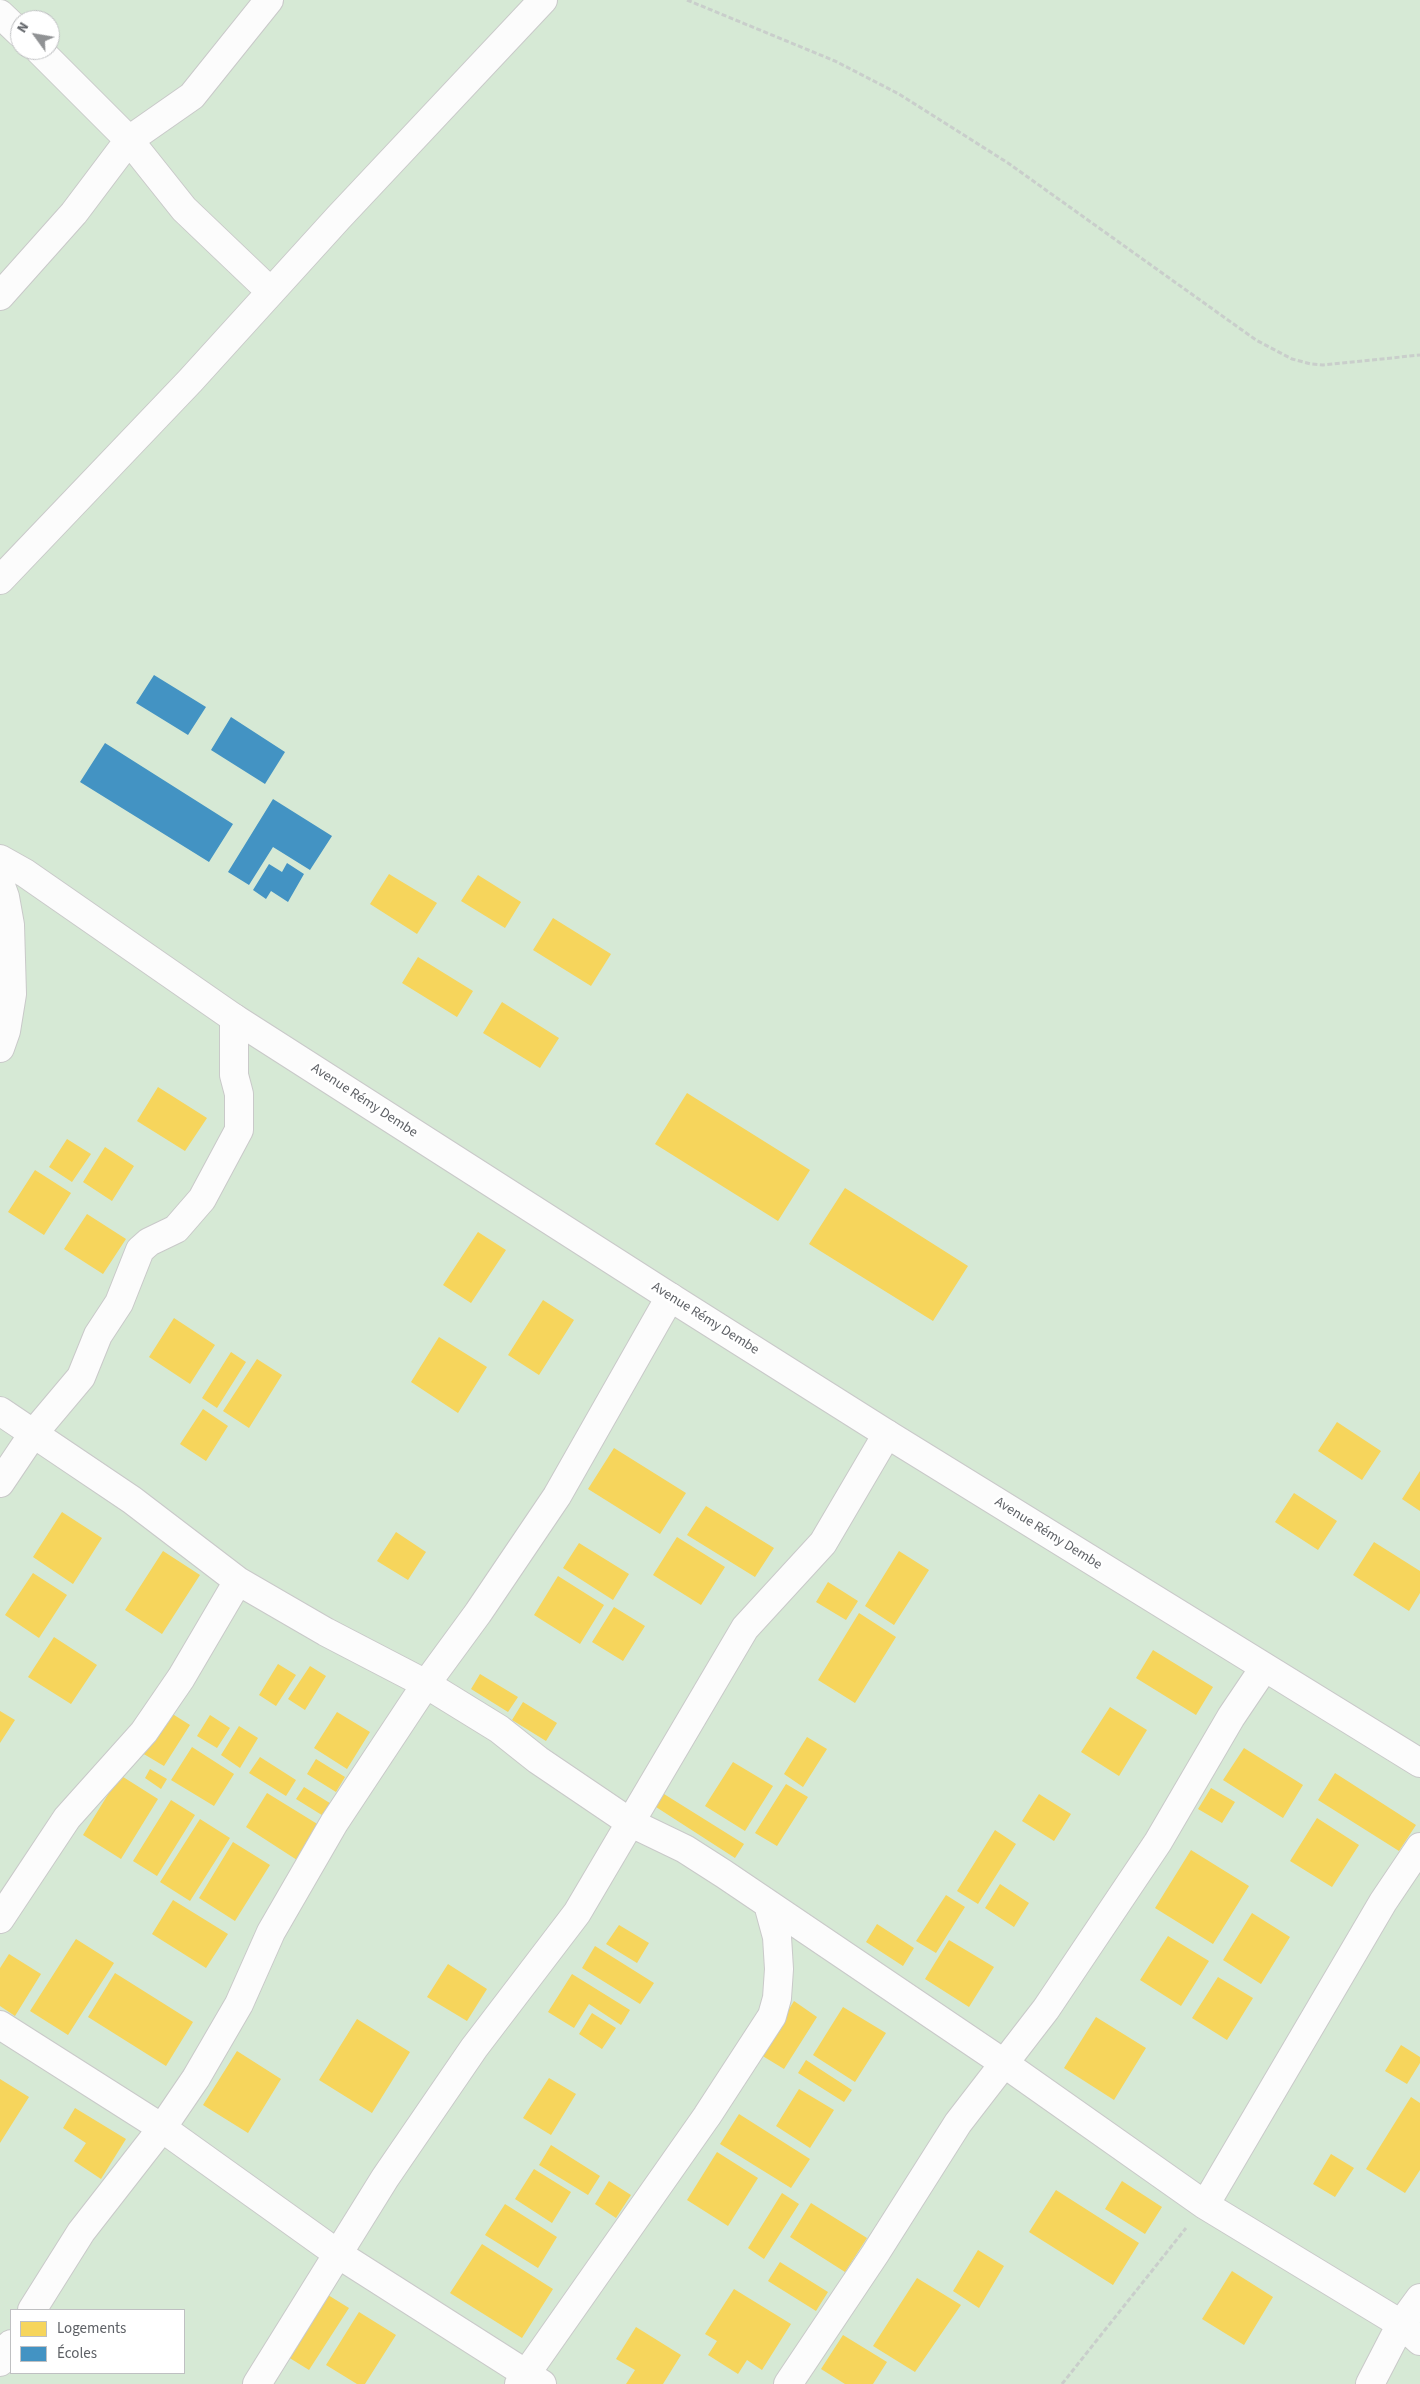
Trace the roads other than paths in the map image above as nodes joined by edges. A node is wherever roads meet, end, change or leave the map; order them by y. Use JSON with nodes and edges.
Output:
{"nodes":[{"id":1,"x":269,"y":0,"type":"edge"},
{"id":2,"x":543,"y":0,"type":"edge"},
{"id":3,"x":0,"y":14,"type":"edge"},
{"id":4,"x":10,"y":23,"type":"edge"},
{"id":5,"x":49,"y":60,"type":"edge"},
{"id":6,"x":129,"y":140,"type":"junction"},
{"id":7,"x":271,"y":292,"type":"junction"},
{"id":8,"x":0,"y":296,"type":"edge"},
{"id":9,"x":0,"y":580,"type":"edge"},
{"id":10,"x":0,"y":859,"type":"edge"},
{"id":11,"x":0,"y":883,"type":"edge"},
{"id":12,"x":234,"y":1018,"type":"junction"},
{"id":13,"x":0,"y":1048,"type":"edge"},
{"id":14,"x":670,"y":1297,"type":"junction"},
{"id":15,"x":0,"y":1410,"type":"edge"},
{"id":16,"x":33,"y":1434,"type":"junction"},
{"id":17,"x":887,"y":1434,"type":"junction"},
{"id":18,"x":0,"y":1483,"type":"edge"},
{"id":19,"x":238,"y":1580,"type":"junction"},
{"id":20,"x":1264,"y":1668,"type":"junction"},
{"id":21,"x":426,"y":1684,"type":"junction"},
{"id":22,"x":1420,"y":1764,"type":"edge"},
{"id":23,"x":631,"y":1823,"type":"junction"},
{"id":24,"x":1420,"y":1848,"type":"edge"},
{"id":25,"x":768,"y":1904,"type":"junction"},
{"id":26,"x":0,"y":1920,"type":"edge"},
{"id":27,"x":0,"y":2025,"type":"edge"},
{"id":28,"x":1004,"y":2064,"type":"junction"},
{"id":29,"x":162,"y":2128,"type":"junction"},
{"id":30,"x":1205,"y":2205,"type":"junction"},
{"id":31,"x":338,"y":2254,"type":"junction"},
{"id":32,"x":1420,"y":2298,"type":"edge"},
{"id":33,"x":33,"y":2309,"type":"edge"},
{"id":34,"x":1410,"y":2333,"type":"edge"},
{"id":35,"x":10,"y":2346,"type":"edge"},
{"id":36,"x":0,"y":2362,"type":"edge"},
{"id":37,"x":529,"y":2380,"type":"edge"},
{"id":38,"x":257,"y":2384,"type":"edge"},
{"id":39,"x":788,"y":2384,"type":"edge"},
{"id":40,"x":1370,"y":2384,"type":"edge"}],
"edges":[{"from":1,"to":6,"type":"street"},
{"from":2,"to":7,"type":"street"},
{"from":3,"to":4,"type":"street"},
{"from":5,"to":6,"type":"street"},
{"from":6,"to":7,"type":"street"},
{"from":6,"to":8,"type":"street"},
{"from":7,"to":9,"type":"street"},
{"from":10,"to":12,"type":"street","name":"Avenue Rémy Dembe"},
{"from":11,"to":13,"type":"street"},
{"from":12,"to":14,"type":"street","name":"Avenue Rémy Dembe"},
{"from":12,"to":16,"type":"street"},
{"from":14,"to":17,"type":"street","name":"Avenue Rémy Dembe"},
{"from":14,"to":21,"type":"street"},
{"from":15,"to":16,"type":"street"},
{"from":16,"to":18,"type":"street"},
{"from":16,"to":19,"type":"street"},
{"from":17,"to":20,"type":"street","name":"Avenue Rémy Dembe"},
{"from":17,"to":23,"type":"street"},
{"from":19,"to":21,"type":"street"},
{"from":19,"to":26,"type":"street"},
{"from":20,"to":22,"type":"street","name":"Avenue Rémy Dembe"},
{"from":20,"to":28,"type":"street"},
{"from":21,"to":23,"type":"street"},
{"from":21,"to":29,"type":"street"},
{"from":23,"to":25,"type":"street"},
{"from":23,"to":31,"type":"street"},
{"from":24,"to":30,"type":"street"},
{"from":25,"to":28,"type":"street"},
{"from":25,"to":37,"type":"street"},
{"from":27,"to":29,"type":"street"},
{"from":28,"to":30,"type":"street"},
{"from":28,"to":39,"type":"street"},
{"from":29,"to":31,"type":"street"},
{"from":29,"to":33,"type":"street"},
{"from":30,"to":34,"type":"street"},
{"from":31,"to":37,"type":"street"},
{"from":31,"to":38,"type":"street"},
{"from":32,"to":34,"type":"street"},
{"from":34,"to":40,"type":"street"},
{"from":35,"to":36,"type":"street"}]}
